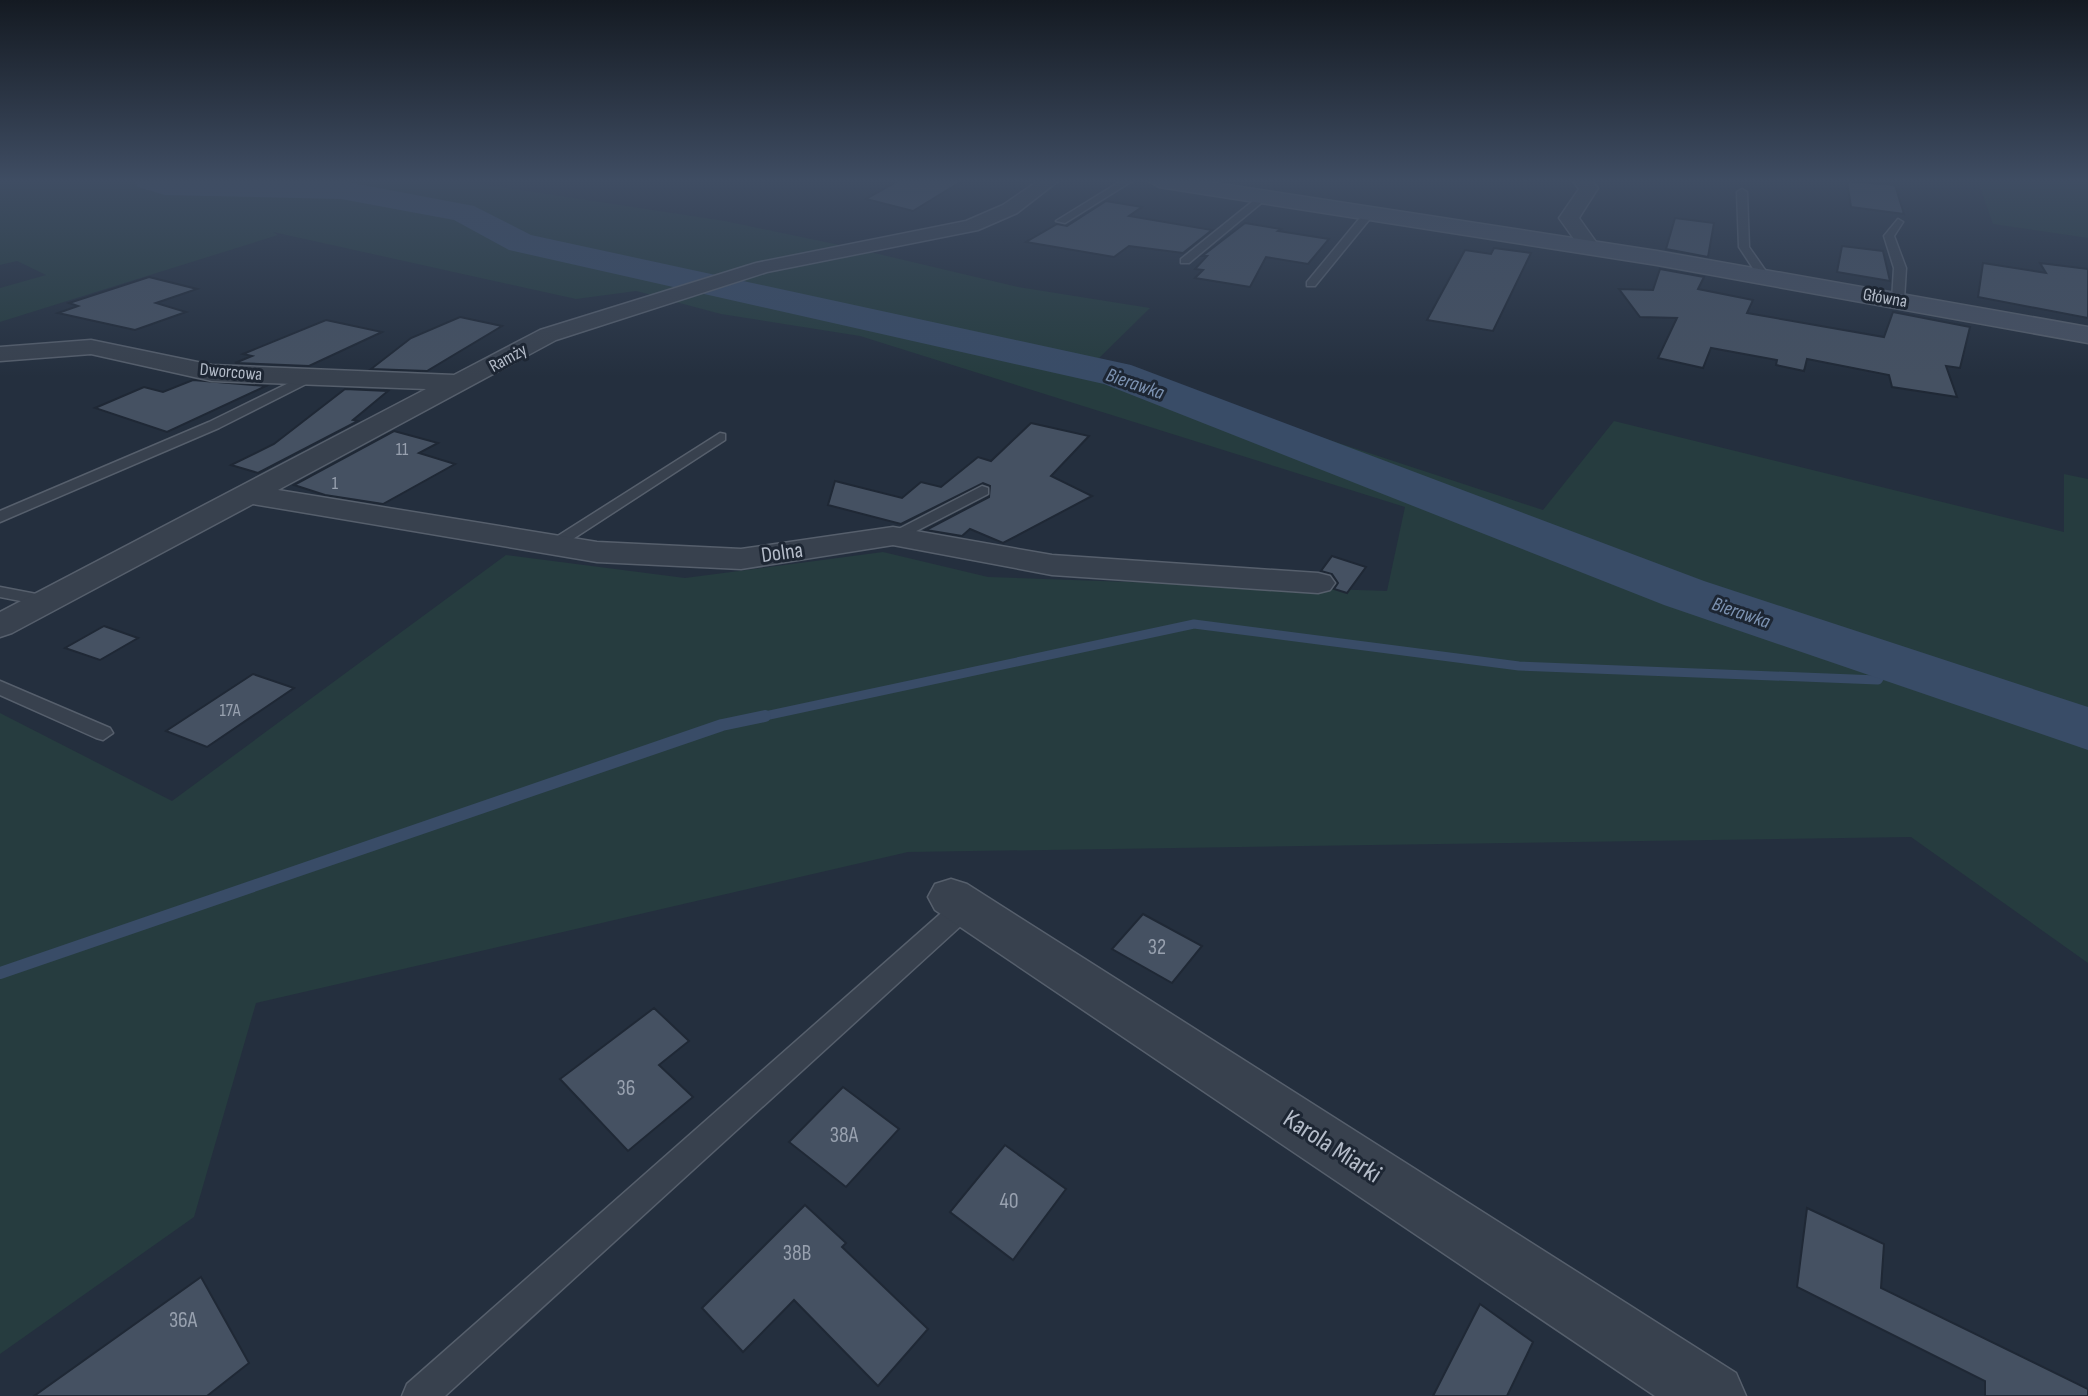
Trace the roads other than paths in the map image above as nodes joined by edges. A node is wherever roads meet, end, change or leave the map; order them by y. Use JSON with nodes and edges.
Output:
{"nodes":[{"id":1,"x":869,"y":246,"type":"edge"},
{"id":2,"x":1203,"y":246,"type":"edge"},
{"id":3,"x":1342,"y":246,"type":"edge"},
{"id":4,"x":1572,"y":246,"type":"edge"},
{"id":5,"x":1589,"y":246,"type":"edge"},
{"id":6,"x":1744,"y":246,"type":"edge"},
{"id":7,"x":1892,"y":246,"type":"edge"},
{"id":8,"x":1591,"y":249,"type":"junction"},
{"id":9,"x":1185,"y":261,"type":"dead end"},
{"id":10,"x":1764,"y":277,"type":"junction"},
{"id":11,"x":1311,"y":284,"type":"dead end"},
{"id":12,"x":1898,"y":300,"type":"junction"},
{"id":13,"x":2088,"y":335,"type":"edge"},
{"id":14,"x":0,"y":354,"type":"edge"},
{"id":15,"x":309,"y":377,"type":"junction"},
{"id":16,"x":464,"y":383,"type":"junction"},
{"id":17,"x":720,"y":437,"type":"dead end"},
{"id":18,"x":982,"y":491,"type":"dead end"},
{"id":19,"x":247,"y":494,"type":"junction"},
{"id":20,"x":0,"y":517,"type":"edge"},
{"id":21,"x":893,"y":536,"type":"junction"},
{"id":22,"x":553,"y":544,"type":"junction"},
{"id":23,"x":1318,"y":583,"type":"dead end"},
{"id":24,"x":0,"y":592,"type":"edge"},
{"id":25,"x":46,"y":601,"type":"junction"},
{"id":26,"x":0,"y":626,"type":"edge"},
{"id":27,"x":0,"y":687,"type":"edge"},
{"id":28,"x":103,"y":733,"type":"dead end"},
{"id":29,"x":958,"y":902,"type":"joint"},
{"id":30,"x":419,"y":1396,"type":"edge"},
{"id":31,"x":1713,"y":1396,"type":"edge"}],
"edges":[{"from":1,"to":16,"type":"street","name":"Ramży"},
{"from":2,"to":9,"type":"lane"},
{"from":3,"to":11,"type":"lane"},
{"from":4,"to":8,"type":"main road","name":"Główna"},
{"from":5,"to":8,"type":"street"},
{"from":6,"to":10,"type":"lane"},
{"from":7,"to":12,"type":"lane"},
{"from":8,"to":10,"type":"main road","name":"Główna"},
{"from":10,"to":12,"type":"main road","name":"Główna"},
{"from":12,"to":13,"type":"main road","name":"Główna"},
{"from":14,"to":15,"type":"street","name":"Dworcowa"},
{"from":15,"to":16,"type":"street","name":"Dworcowa"},
{"from":15,"to":20,"type":"lane"},
{"from":16,"to":19,"type":"street","name":"Ramży"},
{"from":17,"to":22,"type":"lane"},
{"from":18,"to":21,"type":"lane"},
{"from":19,"to":22,"type":"street","name":"Dolna"},
{"from":19,"to":25,"type":"street","name":"Ramży"},
{"from":21,"to":22,"type":"street","name":"Dolna"},
{"from":21,"to":23,"type":"street","name":"Dolna"},
{"from":24,"to":25,"type":"lane"},
{"from":25,"to":26,"type":"street","name":"Ramży"},
{"from":27,"to":28,"type":"lane"},
{"from":29,"to":30,"type":"lane"},
{"from":29,"to":31,"type":"street","name":"Karola Miarki"}]}
